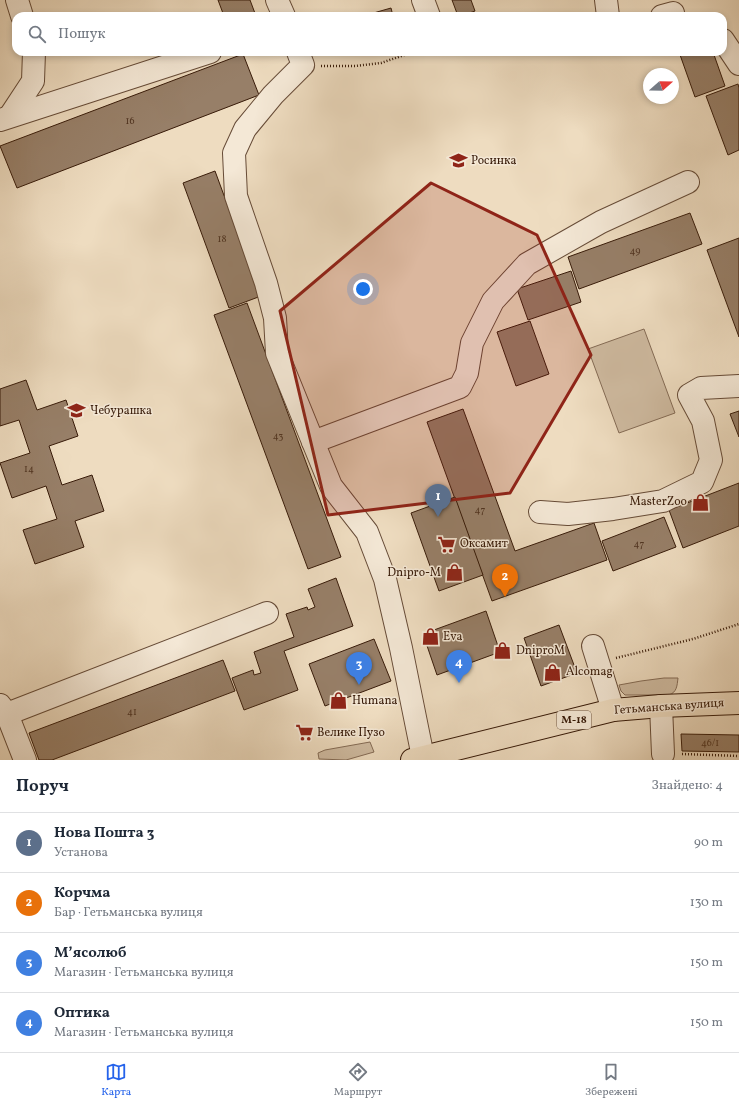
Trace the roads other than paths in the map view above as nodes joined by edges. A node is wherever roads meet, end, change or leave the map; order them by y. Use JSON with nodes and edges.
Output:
{"nodes":[{"id":1,"x":17,"y":0,"type":"edge"},
{"id":2,"x":277,"y":0,"type":"edge"},
{"id":3,"x":423,"y":0,"type":"edge"},
{"id":4,"x":606,"y":0,"type":"edge"},
{"id":5,"x":21,"y":12,"type":"edge"},
{"id":6,"x":282,"y":12,"type":"edge"},
{"id":7,"x":428,"y":12,"type":"edge"},
{"id":8,"x":608,"y":12,"type":"edge"},
{"id":9,"x":727,"y":46,"type":"edge"},
{"id":10,"x":34,"y":56,"type":"edge"},
{"id":11,"x":198,"y":56,"type":"edge"},
{"id":12,"x":300,"y":58,"type":"edge"},
{"id":13,"x":739,"y":64,"type":"edge"},
{"id":14,"x":5,"y":118,"type":"edge"},
{"id":15,"x":688,"y":182,"type":"dead end"},
{"id":16,"x":739,"y":386,"type":"edge"},
{"id":17,"x":312,"y":442,"type":"junction"},
{"id":18,"x":540,"y":512,"type":"dead end"},
{"id":19,"x":267,"y":613,"type":"dead end"},
{"id":20,"x":596,"y":654,"type":"road end"},
{"id":21,"x":739,"y":702,"type":"edge"},
{"id":22,"x":661,"y":706,"type":"junction"},
{"id":23,"x":4,"y":710,"type":"edge"},
{"id":24,"x":613,"y":710,"type":"junction"},
{"id":25,"x":663,"y":754,"type":"road end"},
{"id":26,"x":417,"y":759,"type":"edge"},
{"id":27,"x":25,"y":760,"type":"edge"}],
"edges":[{"from":1,"to":5,"type":"street"},
{"from":2,"to":6,"type":"street"},
{"from":3,"to":7,"type":"street"},
{"from":4,"to":8,"type":"street"},
{"from":9,"to":13,"type":"street"},
{"from":10,"to":14,"type":"street"},
{"from":11,"to":14,"type":"street"},
{"from":12,"to":17,"type":"street"},
{"from":15,"to":17,"type":"street"},
{"from":16,"to":18,"type":"street"},
{"from":17,"to":26,"type":"street"},
{"from":19,"to":23,"type":"street"},
{"from":20,"to":24,"type":"street"},
{"from":21,"to":22,"type":"highway","name":"Гетьманська вулиця","number":"М-18"},
{"from":22,"to":24,"type":"highway","name":"Гетьманська вулиця","number":"М-18"},
{"from":22,"to":25,"type":"street"},
{"from":23,"to":27,"type":"street"},
{"from":24,"to":26,"type":"highway","name":"Гетьманська вулиця","number":"М-18"}]}
